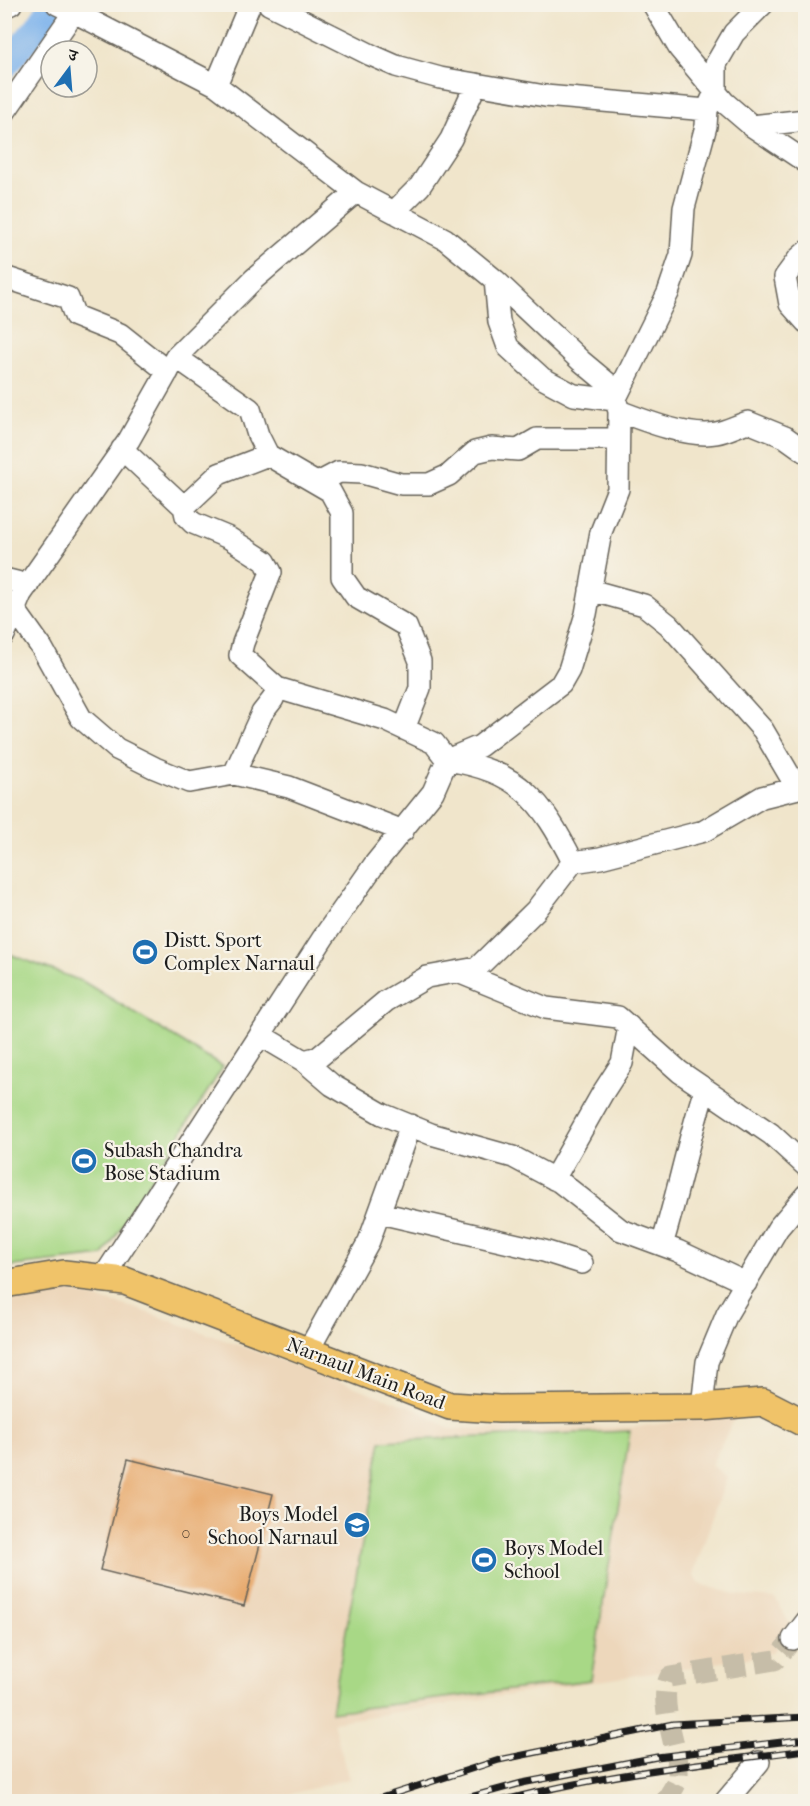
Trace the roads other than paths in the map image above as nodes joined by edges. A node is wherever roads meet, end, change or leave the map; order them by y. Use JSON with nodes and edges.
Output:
{"nodes":[{"id":1,"x":11,"y":4,"type":"edge"},
{"id":2,"x":250,"y":4,"type":"edge"},
{"id":3,"x":269,"y":4,"type":"edge"},
{"id":4,"x":652,"y":4,"type":"edge"},
{"id":5,"x":763,"y":4,"type":"edge"},
{"id":6,"x":4,"y":7,"type":"edge"},
{"id":7,"x":70,"y":8,"type":"edge"},
{"id":8,"x":476,"y":84,"type":"junction"},
{"id":9,"x":216,"y":85,"type":"junction"},
{"id":10,"x":716,"y":90,"type":"junction"},
{"id":11,"x":707,"y":110,"type":"junction"},
{"id":12,"x":4,"y":113,"type":"edge"},
{"id":13,"x":806,"y":120,"type":"edge"},
{"id":14,"x":752,"y":126,"type":"junction"},
{"id":15,"x":806,"y":162,"type":"edge"},
{"id":16,"x":356,"y":192,"type":"junction"},
{"id":17,"x":394,"y":212,"type":"junction"},
{"id":18,"x":803,"y":257,"type":"edge"},
{"id":19,"x":4,"y":277,"type":"edge"},
{"id":20,"x":495,"y":280,"type":"junction"},
{"id":21,"x":806,"y":322,"type":"edge"},
{"id":22,"x":172,"y":364,"type":"junction"},
{"id":23,"x":617,"y":405,"type":"junction"},
{"id":24,"x":618,"y":439,"type":"junction"},
{"id":25,"x":122,"y":449,"type":"junction"},
{"id":26,"x":806,"y":452,"type":"edge"},
{"id":27,"x":268,"y":455,"type":"junction"},
{"id":28,"x":318,"y":483,"type":"junction"},
{"id":29,"x":184,"y":507,"type":"junction"},
{"id":30,"x":4,"y":579,"type":"edge"},
{"id":31,"x":28,"y":585,"type":"junction"},
{"id":32,"x":590,"y":590,"type":"junction"},
{"id":33,"x":15,"y":610,"type":"junction"},
{"id":34,"x":4,"y":635,"type":"edge"},
{"id":35,"x":277,"y":688,"type":"junction"},
{"id":36,"x":404,"y":729,"type":"junction"},
{"id":37,"x":447,"y":760,"type":"junction"},
{"id":38,"x":234,"y":774,"type":"junction"},
{"id":39,"x":801,"y":787,"type":"edge"},
{"id":40,"x":403,"y":831,"type":"junction"},
{"id":41,"x":573,"y":862,"type":"junction"},
{"id":42,"x":458,"y":972,"type":"junction"},
{"id":43,"x":629,"y":1026,"type":"junction"},
{"id":44,"x":261,"y":1035,"type":"junction"},
{"id":45,"x":304,"y":1061,"type":"junction"},
{"id":46,"x":705,"y":1089,"type":"junction"},
{"id":47,"x":411,"y":1125,"type":"junction"},
{"id":48,"x":806,"y":1166,"type":"edge"},
{"id":49,"x":554,"y":1179,"type":"junction"},
{"id":50,"x":806,"y":1195,"type":"edge"},
{"id":51,"x":380,"y":1213,"type":"junction"},
{"id":52,"x":662,"y":1245,"type":"junction"},
{"id":53,"x":582,"y":1263,"type":"dead end"},
{"id":54,"x":103,"y":1278,"type":"junction"},
{"id":55,"x":746,"y":1283,"type":"junction"},
{"id":56,"x":4,"y":1284,"type":"edge"},
{"id":57,"x":308,"y":1351,"type":"junction"},
{"id":58,"x":702,"y":1407,"type":"junction"},
{"id":59,"x":806,"y":1424,"type":"edge"},
{"id":60,"x":806,"y":1622,"type":"edge"},
{"id":61,"x":793,"y":1639,"type":"tunnel mouth"},
{"id":62,"x":759,"y":1762,"type":"dead end"},
{"id":63,"x":734,"y":1799,"type":"edge"}],
"edges":[{"from":1,"to":6,"type":"street"},
{"from":2,"to":9,"type":"street"},
{"from":3,"to":8,"type":"street"},
{"from":4,"to":10,"type":"street"},
{"from":5,"to":10,"type":"street"},
{"from":7,"to":9,"type":"street"},
{"from":7,"to":12,"type":"street"},
{"from":8,"to":11,"type":"street"},
{"from":8,"to":17,"type":"street"},
{"from":9,"to":16,"type":"street"},
{"from":10,"to":11,"type":"street"},
{"from":10,"to":14,"type":"street"},
{"from":11,"to":23,"type":"street"},
{"from":13,"to":14,"type":"street"},
{"from":14,"to":15,"type":"street"},
{"from":16,"to":17,"type":"street"},
{"from":16,"to":22,"type":"street"},
{"from":17,"to":20,"type":"street"},
{"from":18,"to":21,"type":"street"},
{"from":19,"to":22,"type":"street"},
{"from":20,"to":23,"type":"street"},
{"from":20,"to":23,"type":"street"},
{"from":22,"to":25,"type":"street"},
{"from":22,"to":27,"type":"street"},
{"from":23,"to":24,"type":"street"},
{"from":23,"to":26,"type":"street"},
{"from":24,"to":28,"type":"street"},
{"from":24,"to":32,"type":"street"},
{"from":25,"to":29,"type":"street"},
{"from":25,"to":31,"type":"street"},
{"from":27,"to":28,"type":"street"},
{"from":27,"to":29,"type":"street"},
{"from":28,"to":36,"type":"street"},
{"from":29,"to":35,"type":"street"},
{"from":30,"to":31,"type":"street"},
{"from":31,"to":33,"type":"street"},
{"from":32,"to":37,"type":"street"},
{"from":32,"to":39,"type":"street"},
{"from":33,"to":34,"type":"street"},
{"from":33,"to":38,"type":"street"},
{"from":35,"to":36,"type":"street"},
{"from":35,"to":38,"type":"street"},
{"from":36,"to":37,"type":"street"},
{"from":37,"to":40,"type":"street"},
{"from":37,"to":41,"type":"street"},
{"from":38,"to":40,"type":"street"},
{"from":39,"to":41,"type":"street"},
{"from":40,"to":44,"type":"street"},
{"from":41,"to":42,"type":"street"},
{"from":42,"to":43,"type":"street"},
{"from":42,"to":45,"type":"street"},
{"from":43,"to":46,"type":"street"},
{"from":43,"to":49,"type":"street"},
{"from":44,"to":45,"type":"street"},
{"from":44,"to":54,"type":"street"},
{"from":45,"to":47,"type":"street"},
{"from":46,"to":48,"type":"street"},
{"from":46,"to":52,"type":"street"},
{"from":47,"to":49,"type":"street"},
{"from":47,"to":51,"type":"street"},
{"from":49,"to":52,"type":"street"},
{"from":50,"to":55,"type":"street"},
{"from":51,"to":53,"type":"street"},
{"from":51,"to":57,"type":"street"},
{"from":52,"to":55,"type":"street"},
{"from":54,"to":56,"type":"main road","name":"Narnaul Main Road"},
{"from":54,"to":57,"type":"main road","name":"Narnaul Main Road"},
{"from":55,"to":58,"type":"street"},
{"from":57,"to":58,"type":"main road","name":"Narnaul Main Road"},
{"from":58,"to":59,"type":"main road","name":"Narnaul Main Road"},
{"from":60,"to":61,"type":"street"},
{"from":62,"to":63,"type":"street"}]}
